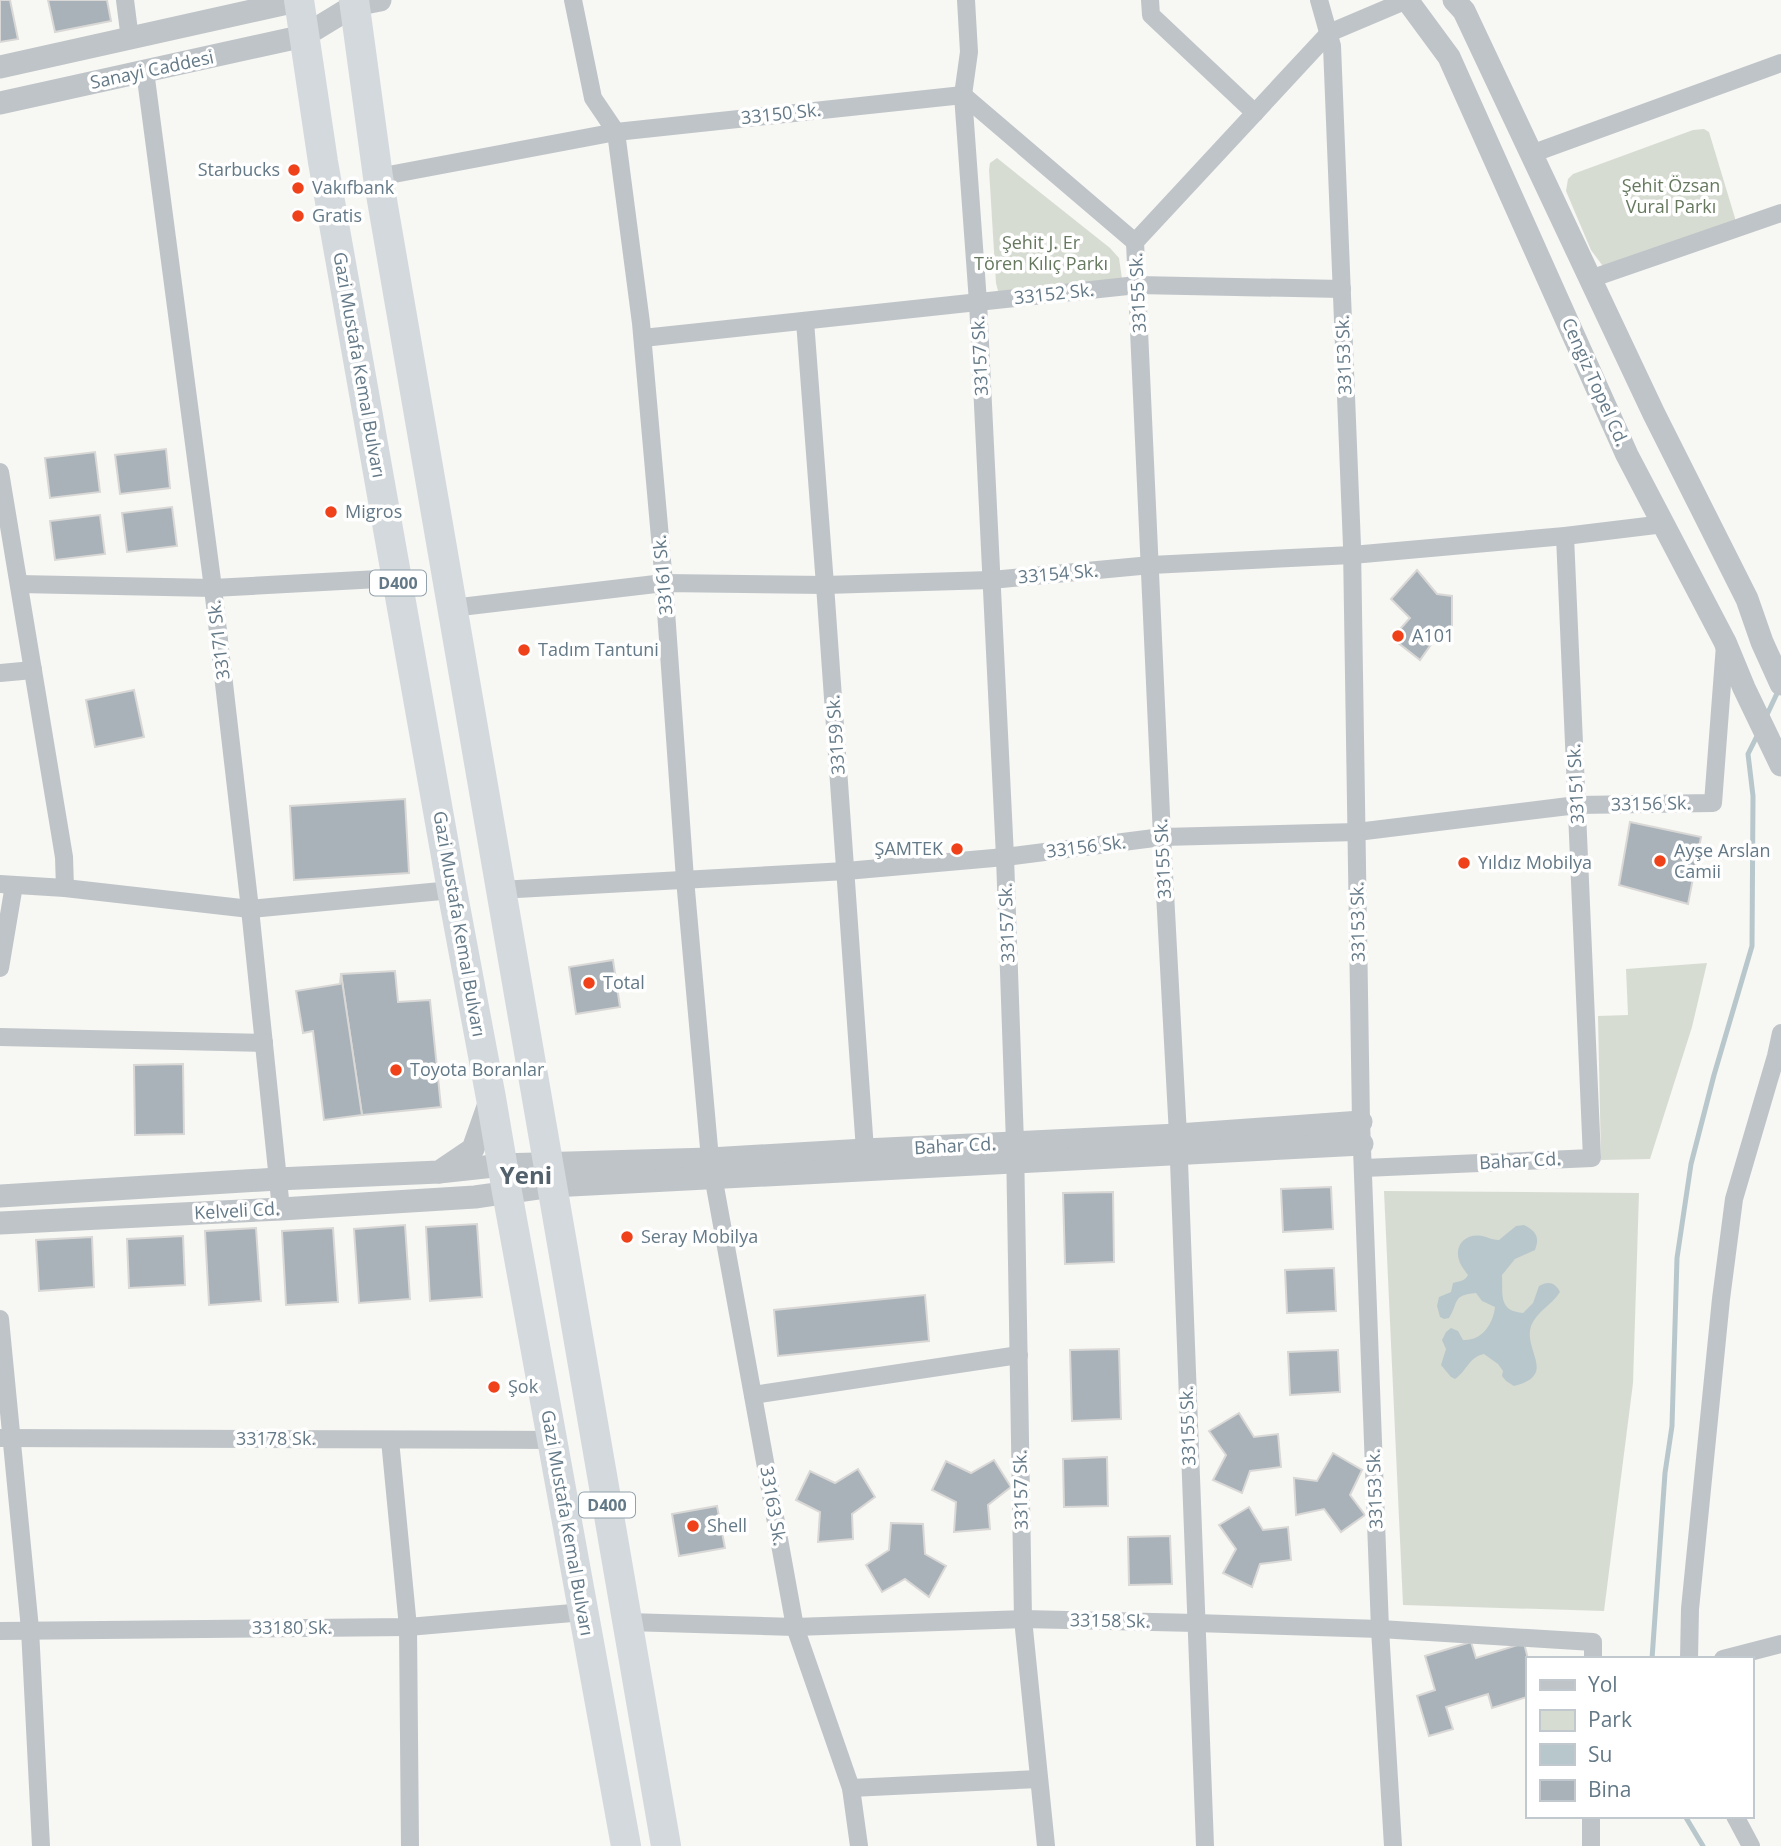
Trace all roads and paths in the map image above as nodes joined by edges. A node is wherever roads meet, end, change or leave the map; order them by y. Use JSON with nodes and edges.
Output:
{"nodes":[{"id":1,"x":125,"y":0,"type":"edge"},
{"id":2,"x":299,"y":0,"type":"edge"},
{"id":3,"x":573,"y":0,"type":"edge"},
{"id":4,"x":966,"y":0,"type":"edge"},
{"id":5,"x":1150,"y":0,"type":"edge"},
{"id":6,"x":1319,"y":0,"type":"edge"},
{"id":7,"x":1407,"y":0,"type":"edge"},
{"id":8,"x":1454,"y":0,"type":"edge"},
{"id":9,"x":363,"y":2,"type":"edge"},
{"id":10,"x":1329,"y":33,"type":"junction"},
{"id":11,"x":304,"y":36,"type":"junction"},
{"id":12,"x":130,"y":38,"type":"junction"},
{"id":13,"x":1781,"y":63,"type":"edge"},
{"id":14,"x":0,"y":66,"type":"edge"},
{"id":15,"x":145,"y":71,"type":"junction"},
{"id":16,"x":962,"y":95,"type":"junction"},
{"id":17,"x":0,"y":103,"type":"edge"},
{"id":18,"x":1255,"y":113,"type":"junction"},
{"id":19,"x":616,"y":132,"type":"junction"},
{"id":20,"x":1531,"y":154,"type":"junction"},
{"id":21,"x":378,"y":177,"type":"junction"},
{"id":22,"x":1781,"y":213,"type":"edge"},
{"id":23,"x":1135,"y":242,"type":"junction"},
{"id":24,"x":1590,"y":279,"type":"junction"},
{"id":25,"x":1137,"y":285,"type":"junction"},
{"id":26,"x":1342,"y":289,"type":"junction"},
{"id":27,"x":978,"y":302,"type":"junction"},
{"id":28,"x":805,"y":321,"type":"junction"},
{"id":29,"x":643,"y":338,"type":"junction"},
{"id":30,"x":0,"y":471,"type":"edge"},
{"id":31,"x":1664,"y":524,"type":"junction"},
{"id":32,"x":1564,"y":536,"type":"junction"},
{"id":33,"x":1352,"y":555,"type":"junction"},
{"id":34,"x":1151,"y":565,"type":"junction"},
{"id":35,"x":397,"y":578,"type":"junction"},
{"id":36,"x":990,"y":580,"type":"junction"},
{"id":37,"x":664,"y":583,"type":"junction"},
{"id":38,"x":19,"y":584,"type":"junction"},
{"id":39,"x":825,"y":585,"type":"junction"},
{"id":40,"x":213,"y":588,"type":"junction"},
{"id":41,"x":452,"y":608,"type":"junction"},
{"id":42,"x":1725,"y":642,"type":"junction"},
{"id":43,"x":33,"y":670,"type":"junction"},
{"id":44,"x":0,"y":673,"type":"edge"},
{"id":45,"x":1781,"y":684,"type":"edge"},
{"id":46,"x":1781,"y":765,"type":"edge"},
{"id":47,"x":1577,"y":805,"type":"junction"},
{"id":48,"x":1357,"y":832,"type":"junction"},
{"id":49,"x":1162,"y":837,"type":"junction"},
{"id":50,"x":1004,"y":857,"type":"junction"},
{"id":51,"x":846,"y":871,"type":"junction"},
{"id":52,"x":685,"y":879,"type":"junction"},
{"id":53,"x":7,"y":885,"type":"edge"},
{"id":54,"x":65,"y":888,"type":"junction"},
{"id":55,"x":452,"y":890,"type":"junction"},
{"id":56,"x":500,"y":890,"type":"junction"},
{"id":57,"x":250,"y":909,"type":"junction"},
{"id":58,"x":0,"y":968,"type":"edge"},
{"id":59,"x":1781,"y":1033,"type":"edge"},
{"id":60,"x":0,"y":1037,"type":"edge"},
{"id":61,"x":264,"y":1043,"type":"junction"},
{"id":62,"x":491,"y":1098,"type":"junction"},
{"id":63,"x":1362,"y":1133,"type":"junction"},
{"id":64,"x":1178,"y":1144,"type":"junction"},
{"id":65,"x":865,"y":1150,"type":"junction"},
{"id":66,"x":1015,"y":1152,"type":"junction"},
{"id":67,"x":1592,"y":1158,"type":"joint"},
{"id":68,"x":468,"y":1168,"type":"junction"},
{"id":69,"x":712,"y":1168,"type":"junction"},
{"id":70,"x":1364,"y":1168,"type":"junction"},
{"id":71,"x":439,"y":1172,"type":"junction"},
{"id":72,"x":550,"y":1175,"type":"junction"},
{"id":73,"x":277,"y":1179,"type":"junction"},
{"id":74,"x":505,"y":1179,"type":"junction"},
{"id":75,"x":0,"y":1196,"type":"edge"},
{"id":76,"x":475,"y":1197,"type":"junction"},
{"id":77,"x":281,"y":1209,"type":"junction"},
{"id":78,"x":0,"y":1223,"type":"edge"},
{"id":79,"x":0,"y":1319,"type":"edge"},
{"id":80,"x":1019,"y":1355,"type":"junction"},
{"id":81,"x":753,"y":1395,"type":"junction"},
{"id":82,"x":5,"y":1438,"type":"edge"},
{"id":83,"x":390,"y":1440,"type":"junction"},
{"id":84,"x":552,"y":1440,"type":"junction"},
{"id":85,"x":584,"y":1612,"type":"junction"},
{"id":86,"x":1023,"y":1619,"type":"junction"},
{"id":87,"x":627,"y":1622,"type":"junction"},
{"id":88,"x":1196,"y":1622,"type":"junction"},
{"id":89,"x":408,"y":1627,"type":"junction"},
{"id":90,"x":795,"y":1627,"type":"junction"},
{"id":91,"x":30,"y":1629,"type":"junction"},
{"id":92,"x":1380,"y":1629,"type":"junction"},
{"id":93,"x":0,"y":1631,"type":"edge"},
{"id":94,"x":1781,"y":1644,"type":"edge"},
{"id":95,"x":1593,"y":1650,"type":"edge"},
{"id":96,"x":1689,"y":1657,"type":"edge"},
{"id":97,"x":1731,"y":1657,"type":"edge"},
{"id":98,"x":1039,"y":1779,"type":"junction"},
{"id":99,"x":851,"y":1788,"type":"junction"},
{"id":100,"x":1591,"y":1818,"type":"edge"},
{"id":101,"x":1736,"y":1818,"type":"edge"},
{"id":102,"x":41,"y":1846,"type":"edge"},
{"id":103,"x":410,"y":1846,"type":"edge"},
{"id":104,"x":626,"y":1846,"type":"edge"},
{"id":105,"x":666,"y":1846,"type":"edge"},
{"id":106,"x":859,"y":1846,"type":"edge"},
{"id":107,"x":1045,"y":1846,"type":"edge"},
{"id":108,"x":1205,"y":1846,"type":"edge"},
{"id":109,"x":1393,"y":1846,"type":"edge"},
{"id":110,"x":1591,"y":1846,"type":"edge"},
{"id":111,"x":1751,"y":1846,"type":"edge"}],
"edges":[{"from":1,"to":12,"type":"street"},
{"from":2,"to":11,"type":"highway","name":"Gazi Mustafa Kemal Bulvarı","number":"D400"},
{"from":2,"to":12,"type":"street","name":"Sanayi Caddesi"},
{"from":3,"to":19,"type":"street","name":"33161 Sk."},
{"from":4,"to":16,"type":"street","name":"33157 Sk."},
{"from":5,"to":18,"type":"street"},
{"from":6,"to":10,"type":"street","name":"33153 Sk."},
{"from":7,"to":10,"type":"street","name":"33155 Sk."},
{"from":7,"to":31,"type":"street","name":"Cengiz Topel Cd."},
{"from":8,"to":20,"type":"street"},
{"from":9,"to":11,"type":"street","name":"Sanayi Caddesi"},
{"from":9,"to":21,"type":"highway","number":"D400"},
{"from":10,"to":18,"type":"street","name":"33155 Sk."},
{"from":10,"to":26,"type":"street","name":"33153 Sk."},
{"from":11,"to":15,"type":"street","name":"Sanayi Caddesi"},
{"from":11,"to":35,"type":"highway","name":"Gazi Mustafa Kemal Bulvarı","number":"D400"},
{"from":12,"to":14,"type":"street","name":"Sanayi Caddesi"},
{"from":13,"to":20,"type":"street"},
{"from":15,"to":17,"type":"street","name":"Sanayi Caddesi"},
{"from":15,"to":40,"type":"street","name":"33171 Sk."},
{"from":16,"to":19,"type":"street","name":"33150 Sk."},
{"from":16,"to":23,"type":"street"},
{"from":16,"to":27,"type":"street","name":"33157 Sk."},
{"from":18,"to":23,"type":"street","name":"33155 Sk."},
{"from":19,"to":21,"type":"street","name":"33150 Sk."},
{"from":19,"to":29,"type":"street","name":"33161 Sk."},
{"from":20,"to":24,"type":"street"},
{"from":21,"to":41,"type":"highway","number":"D400"},
{"from":22,"to":24,"type":"street"},
{"from":23,"to":25,"type":"street","name":"33155 Sk."},
{"from":24,"to":45,"type":"street"},
{"from":25,"to":26,"type":"street","name":"33152 Sk."},
{"from":25,"to":27,"type":"street","name":"33152 Sk."},
{"from":25,"to":34,"type":"street","name":"33155 Sk."},
{"from":26,"to":33,"type":"street","name":"33153 Sk."},
{"from":27,"to":28,"type":"street","name":"33152 Sk."},
{"from":27,"to":36,"type":"street","name":"33157 Sk."},
{"from":28,"to":29,"type":"street","name":"33152 Sk."},
{"from":28,"to":39,"type":"street","name":"33159 Sk."},
{"from":29,"to":37,"type":"street","name":"33161 Sk."},
{"from":30,"to":38,"type":"street"},
{"from":31,"to":32,"type":"street","name":"33154 Sk."},
{"from":31,"to":42,"type":"street","name":"Cengiz Topel Cd."},
{"from":32,"to":33,"type":"street","name":"33154 Sk."},
{"from":32,"to":47,"type":"street","name":"33151 Sk."},
{"from":33,"to":34,"type":"street","name":"33154 Sk."},
{"from":33,"to":48,"type":"street","name":"33153 Sk."},
{"from":34,"to":36,"type":"street","name":"33154 Sk."},
{"from":34,"to":49,"type":"street","name":"33155 Sk."},
{"from":35,"to":40,"type":"street"},
{"from":35,"to":55,"type":"highway","name":"Gazi Mustafa Kemal Bulvarı","number":"D400"},
{"from":36,"to":39,"type":"street","name":"33154 Sk."},
{"from":36,"to":50,"type":"street","name":"33157 Sk."},
{"from":37,"to":39,"type":"street","name":"33154 Sk."},
{"from":37,"to":41,"type":"street","name":"33154 Sk."},
{"from":37,"to":52,"type":"street","name":"33161 Sk."},
{"from":38,"to":40,"type":"street"},
{"from":38,"to":43,"type":"street"},
{"from":39,"to":51,"type":"street","name":"33159 Sk."},
{"from":40,"to":57,"type":"street","name":"33171 Sk."},
{"from":41,"to":56,"type":"highway","number":"D400"},
{"from":42,"to":46,"type":"street","name":"Cengiz Topel Cd."},
{"from":42,"to":47,"type":"street","name":"33156 Sk."},
{"from":43,"to":44,"type":"street"},
{"from":43,"to":54,"type":"street"},
{"from":47,"to":48,"type":"street","name":"33156 Sk."},
{"from":47,"to":67,"type":"street","name":"33151 Sk."},
{"from":48,"to":49,"type":"street","name":"33156 Sk."},
{"from":48,"to":63,"type":"street","name":"33153 Sk."},
{"from":49,"to":50,"type":"street","name":"33156 Sk."},
{"from":49,"to":64,"type":"street","name":"33155 Sk."},
{"from":50,"to":51,"type":"street","name":"33156 Sk."},
{"from":50,"to":66,"type":"street","name":"33157 Sk."},
{"from":51,"to":52,"type":"street","name":"33156 Sk."},
{"from":51,"to":65,"type":"street","name":"33159 Sk."},
{"from":52,"to":56,"type":"street","name":"33156 Sk."},
{"from":52,"to":69,"type":"street","name":"33161 Sk."},
{"from":53,"to":54,"type":"street"},
{"from":53,"to":58,"type":"street"},
{"from":54,"to":57,"type":"street"},
{"from":55,"to":57,"type":"street"},
{"from":55,"to":62,"type":"highway","name":"Gazi Mustafa Kemal Bulvarı","number":"D400"},
{"from":56,"to":72,"type":"highway","number":"D400"},
{"from":57,"to":61,"type":"street","name":"33171 Sk."},
{"from":59,"to":96,"type":"street"},
{"from":60,"to":61,"type":"street"},
{"from":61,"to":73,"type":"street","name":"33171 Sk."},
{"from":62,"to":71,"type":"street"},
{"from":62,"to":74,"type":"highway","name":"Gazi Mustafa Kemal Bulvarı","number":"D400"},
{"from":63,"to":64,"type":"street","name":"Bahar Cd."},
{"from":63,"to":70,"type":"street","name":"33153 Sk."},
{"from":64,"to":66,"type":"street","name":"Bahar Cd."},
{"from":64,"to":88,"type":"street","name":"33155 Sk."},
{"from":65,"to":66,"type":"street","name":"Bahar Cd."},
{"from":65,"to":69,"type":"street","name":"Bahar Cd."},
{"from":66,"to":69,"type":"street","name":"Bahar Cd."},
{"from":66,"to":80,"type":"street","name":"33157 Sk."},
{"from":67,"to":70,"type":"street","name":"Bahar Cd."},
{"from":68,"to":71,"type":"street","name":"Kelveli Cd."},
{"from":68,"to":74,"type":"street","name":"Kelveli Cd."},
{"from":68,"to":76,"type":"street"},
{"from":69,"to":72,"type":"street","name":"Bahar Cd."},
{"from":69,"to":81,"type":"street","name":"33163 Sk."},
{"from":70,"to":92,"type":"street","name":"33153 Sk."},
{"from":71,"to":73,"type":"street","name":"Kelveli Cd."},
{"from":72,"to":74,"type":"street","name":"Kelveli Cd."},
{"from":72,"to":87,"type":"highway","number":"D400"},
{"from":73,"to":75,"type":"street","name":"Kelveli Cd."},
{"from":73,"to":77,"type":"street","name":"33171 Sk."},
{"from":74,"to":76,"type":"street","name":"Kelveli Cd."},
{"from":74,"to":84,"type":"highway","name":"Gazi Mustafa Kemal Bulvarı","number":"D400"},
{"from":76,"to":77,"type":"street","name":"Kelveli Cd."},
{"from":77,"to":78,"type":"street","name":"Kelveli Cd."},
{"from":79,"to":82,"type":"street"},
{"from":80,"to":81,"type":"street"},
{"from":80,"to":86,"type":"street","name":"33157 Sk."},
{"from":81,"to":90,"type":"street","name":"33163 Sk."},
{"from":82,"to":83,"type":"street","name":"33178 Sk."},
{"from":82,"to":91,"type":"street"},
{"from":83,"to":84,"type":"street","name":"33178 Sk."},
{"from":83,"to":89,"type":"street"},
{"from":84,"to":85,"type":"highway","name":"Gazi Mustafa Kemal Bulvarı","number":"D400"},
{"from":85,"to":89,"type":"street","name":"33180 Sk."},
{"from":85,"to":104,"type":"highway","name":"Gazi Mustafa Kemal Bulvarı","number":"D400"},
{"from":86,"to":88,"type":"street","name":"33158 Sk."},
{"from":86,"to":90,"type":"street","name":"33158 Sk."},
{"from":86,"to":98,"type":"street","name":"33157 Sk."},
{"from":87,"to":90,"type":"street","name":"33158 Sk."},
{"from":87,"to":105,"type":"highway","number":"D400"},
{"from":88,"to":92,"type":"street","name":"33158 Sk."},
{"from":88,"to":108,"type":"street","name":"33155 Sk."},
{"from":89,"to":91,"type":"street","name":"33180 Sk."},
{"from":89,"to":103,"type":"street"},
{"from":90,"to":99,"type":"street","name":"33163 Sk."},
{"from":91,"to":93,"type":"street","name":"33180 Sk."},
{"from":91,"to":102,"type":"street"},
{"from":92,"to":95,"type":"street","name":"33158 Sk."},
{"from":92,"to":109,"type":"street","name":"33153 Sk."},
{"from":94,"to":97,"type":"street"},
{"from":98,"to":99,"type":"street"},
{"from":98,"to":107,"type":"street","name":"33157 Sk."},
{"from":99,"to":106,"type":"street","name":"33163 Sk."},
{"from":100,"to":110,"type":"street"},
{"from":101,"to":111,"type":"street"}]}
